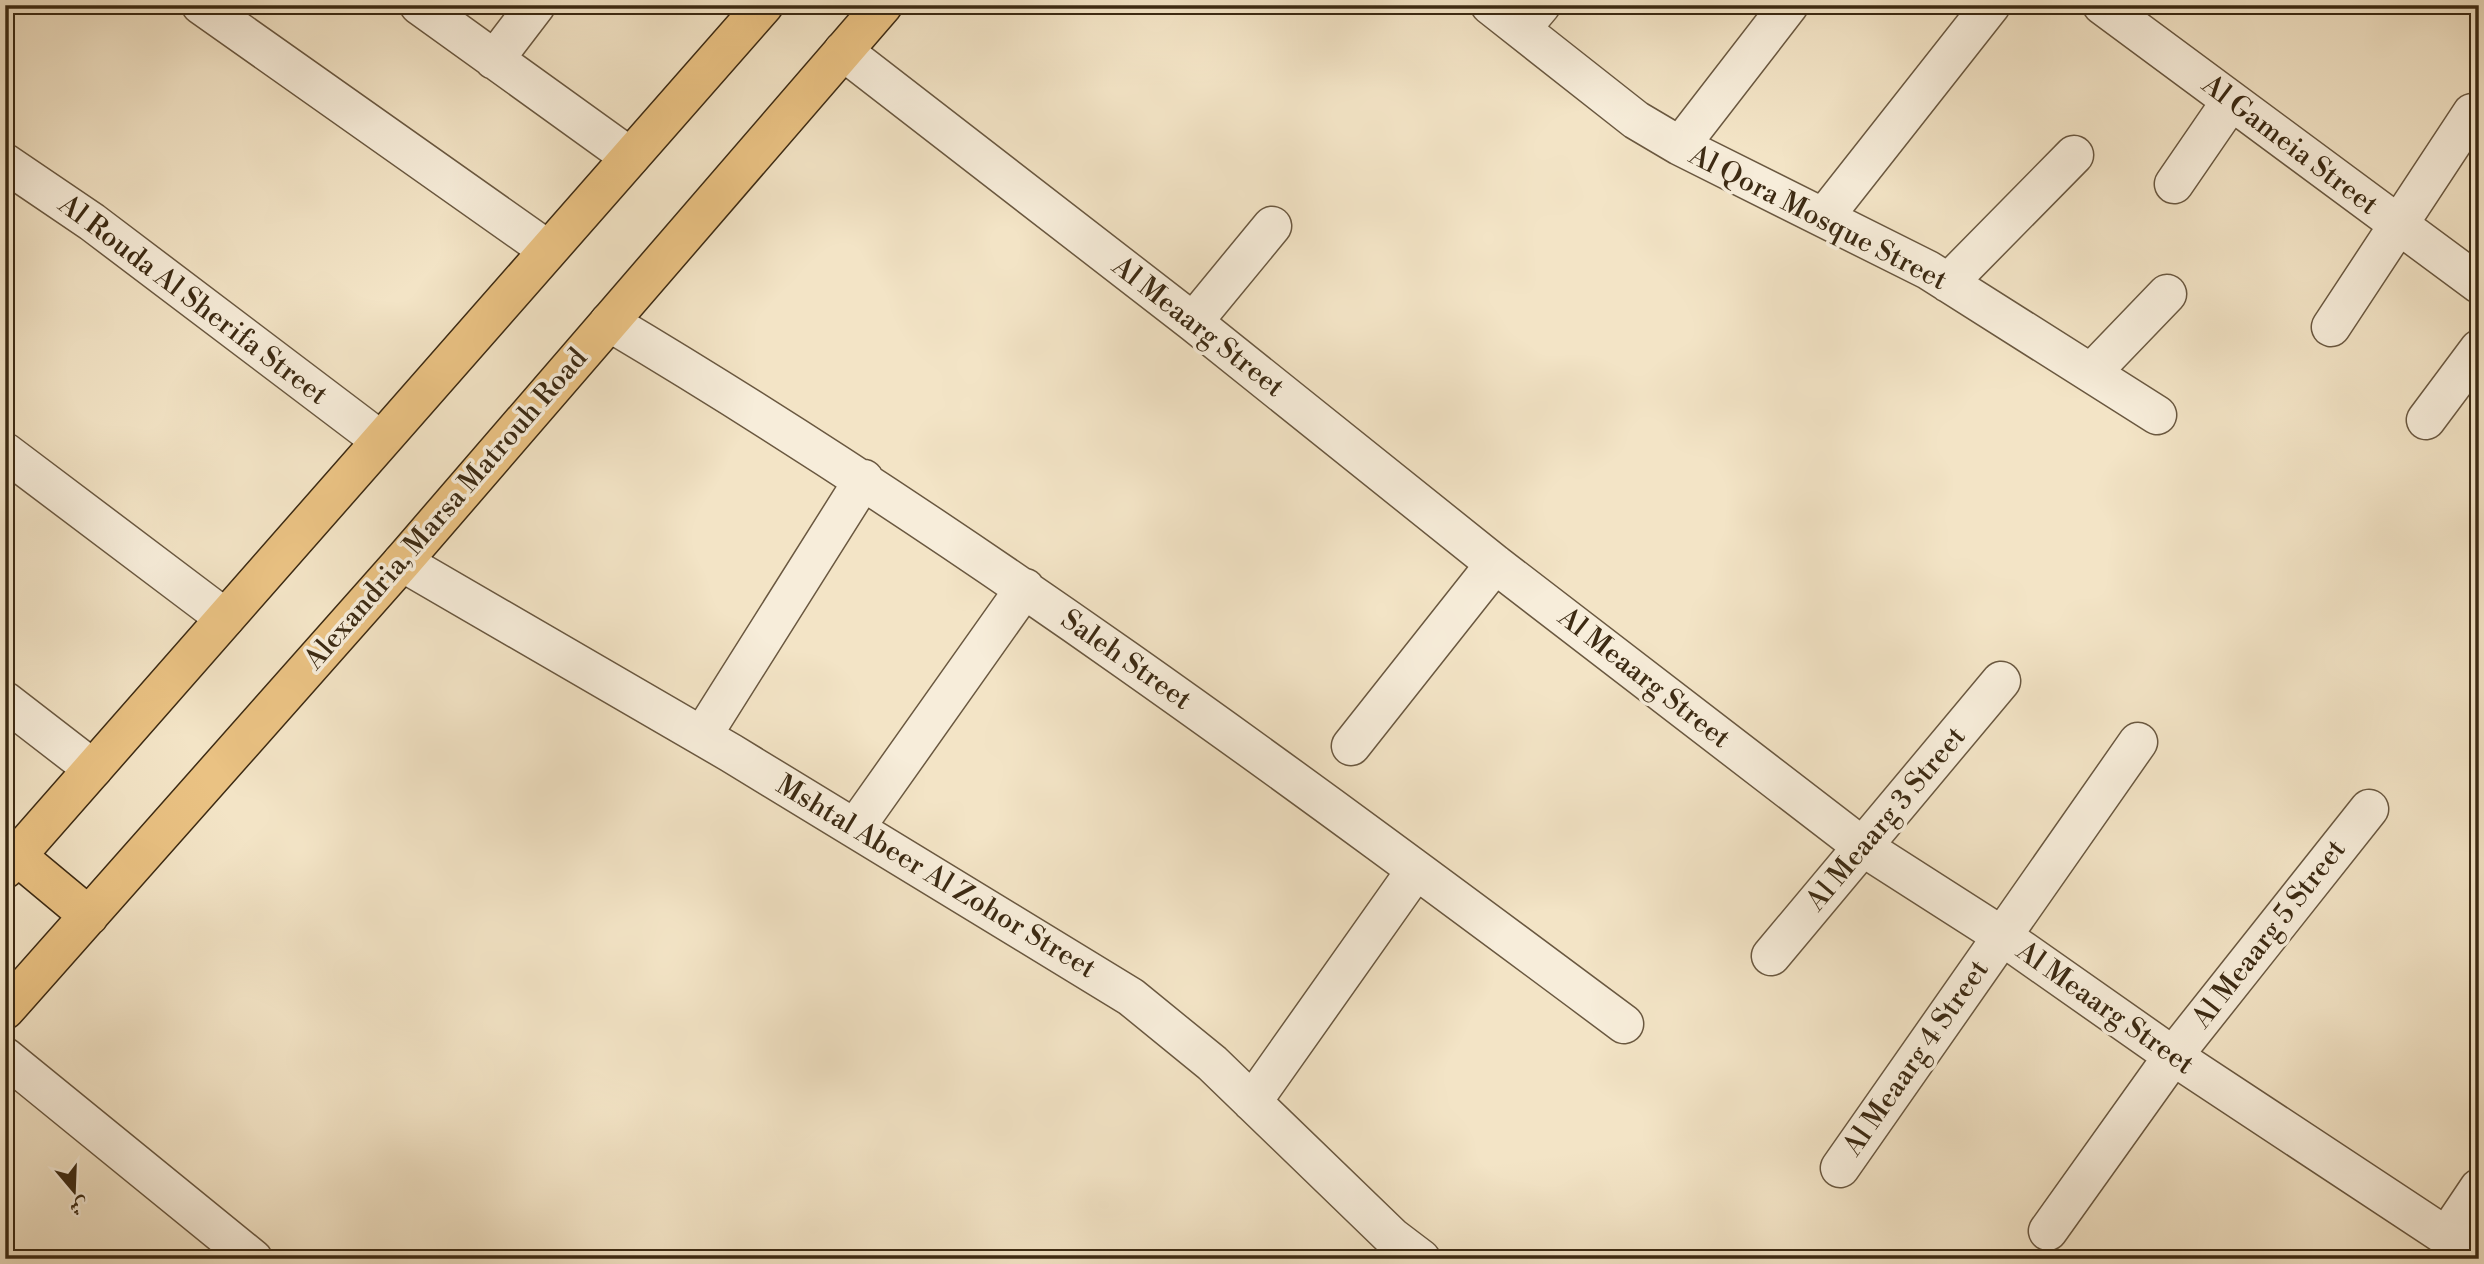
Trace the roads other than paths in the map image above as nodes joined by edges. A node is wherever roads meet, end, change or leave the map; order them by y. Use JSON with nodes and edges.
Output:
{"nodes":[{"id":1,"x":201,"y":5,"type":"edge"},
{"id":2,"x":419,"y":5,"type":"edge"},
{"id":3,"x":536,"y":5,"type":"edge"},
{"id":4,"x":764,"y":5,"type":"edge"},
{"id":5,"x":883,"y":5,"type":"edge"},
{"id":6,"x":1490,"y":5,"type":"edge"},
{"id":7,"x":1789,"y":5,"type":"edge"},
{"id":8,"x":1991,"y":5,"type":"edge"},
{"id":9,"x":2102,"y":5,"type":"edge"},
{"id":10,"x":1531,"y":17,"type":"edge"},
{"id":11,"x":843,"y":51,"type":"junction"},
{"id":12,"x":494,"y":60,"type":"junction"},
{"id":13,"x":2231,"y":101,"type":"junction"},
{"id":14,"x":2472,"y":113,"type":"dead end"},
{"id":15,"x":1680,"y":146,"type":"junction"},
{"id":16,"x":2074,"y":155,"type":"dead end"},
{"id":17,"x":630,"y":158,"type":"junction"},
{"id":18,"x":5,"y":163,"type":"edge"},
{"id":19,"x":2174,"y":184,"type":"dead end"},
{"id":20,"x":1824,"y":217,"type":"junction"},
{"id":21,"x":1272,"y":226,"type":"dead end"},
{"id":22,"x":2400,"y":226,"type":"junction"},
{"id":23,"x":548,"y":250,"type":"junction"},
{"id":24,"x":1948,"y":283,"type":"junction"},
{"id":25,"x":2479,"y":284,"type":"edge"},
{"id":26,"x":2167,"y":294,"type":"dead end"},
{"id":27,"x":610,"y":322,"type":"junction"},
{"id":28,"x":1193,"y":322,"type":"junction"},
{"id":29,"x":2331,"y":327,"type":"dead end"},
{"id":30,"x":2479,"y":349,"type":"edge"},
{"id":31,"x":2091,"y":373,"type":"junction"},
{"id":32,"x":2157,"y":415,"type":"dead end"},
{"id":33,"x":2426,"y":420,"type":"dead end"},
{"id":34,"x":380,"y":440,"type":"junction"},
{"id":35,"x":5,"y":452,"type":"edge"},
{"id":36,"x":864,"y":479,"type":"junction"},
{"id":37,"x":402,"y":562,"type":"junction"},
{"id":38,"x":1495,"y":564,"type":"junction"},
{"id":39,"x":1025,"y":588,"type":"junction"},
{"id":40,"x":225,"y":618,"type":"junction"},
{"id":41,"x":2001,"y":681,"type":"dead end"},
{"id":42,"x":5,"y":701,"type":"edge"},
{"id":43,"x":702,"y":736,"type":"junction"},
{"id":44,"x":2138,"y":742,"type":"dead end"},
{"id":45,"x":1351,"y":746,"type":"dead end"},
{"id":46,"x":93,"y":769,"type":"junction"},
{"id":47,"x":2368,"y":808,"type":"dead end"},
{"id":48,"x":855,"y":828,"type":"junction"},
{"id":49,"x":1863,"y":847,"type":"junction"},
{"id":50,"x":11,"y":862,"type":"edge"},
{"id":51,"x":1416,"y":870,"type":"junction"},
{"id":52,"x":89,"y":916,"type":"junction"},
{"id":53,"x":2002,"y":936,"type":"junction"},
{"id":54,"x":1771,"y":956,"type":"dead end"},
{"id":55,"x":5,"y":1010,"type":"edge"},
{"id":56,"x":1624,"y":1024,"type":"dead end"},
{"id":57,"x":2173,"y":1056,"type":"junction"},
{"id":58,"x":5,"y":1057,"type":"edge"},
{"id":59,"x":1252,"y":1102,"type":"junction"},
{"id":60,"x":1840,"y":1168,"type":"dead end"},
{"id":61,"x":2479,"y":1188,"type":"edge"},
{"id":62,"x":2048,"y":1231,"type":"dead end"},
{"id":63,"x":2446,"y":1237,"type":"junction"},
{"id":64,"x":2479,"y":1258,"type":"edge"},
{"id":65,"x":254,"y":1259,"type":"edge"},
{"id":66,"x":1421,"y":1259,"type":"edge"}],
"edges":[{"from":1,"to":23,"type":"street"},
{"from":2,"to":12,"type":"street"},
{"from":3,"to":12,"type":"street"},
{"from":4,"to":17,"type":"main road"},
{"from":5,"to":11,"type":"main road","name":"Alexandria, Marsa Matrouh Road"},
{"from":6,"to":10,"type":"street","name":"Al Qora Mosque Street"},
{"from":7,"to":15,"type":"street"},
{"from":8,"to":20,"type":"street"},
{"from":9,"to":13,"type":"street","name":"Al Gameia Street"},
{"from":10,"to":15,"type":"street","name":"Al Qora Mosque Street"},
{"from":11,"to":27,"type":"main road","name":"Alexandria, Marsa Matrouh Road"},
{"from":11,"to":28,"type":"street","name":"Al Meaarg Street"},
{"from":12,"to":17,"type":"street"},
{"from":13,"to":19,"type":"street"},
{"from":13,"to":22,"type":"street","name":"Al Gameia Street"},
{"from":14,"to":22,"type":"street"},
{"from":15,"to":20,"type":"street","name":"Al Qora Mosque Street"},
{"from":16,"to":24,"type":"street"},
{"from":17,"to":23,"type":"main road"},
{"from":18,"to":34,"type":"street","name":"Al Rouda Al Sherifa Street"},
{"from":20,"to":24,"type":"street","name":"Al Qora Mosque Street"},
{"from":21,"to":28,"type":"street"},
{"from":22,"to":25,"type":"street","name":"Al Gameia Street"},
{"from":22,"to":29,"type":"street"},
{"from":23,"to":34,"type":"main road"},
{"from":24,"to":31,"type":"street","name":"Al Qora Mosque Street"},
{"from":26,"to":31,"type":"street"},
{"from":27,"to":36,"type":"street","name":"Saleh Street"},
{"from":27,"to":37,"type":"main road","name":"Alexandria, Marsa Matrouh Road"},
{"from":28,"to":38,"type":"street","name":"Al Meaarg Street"},
{"from":30,"to":33,"type":"street"},
{"from":31,"to":32,"type":"street","name":"Al Qora Mosque Street"},
{"from":34,"to":40,"type":"main road"},
{"from":35,"to":40,"type":"street"},
{"from":36,"to":39,"type":"street","name":"Saleh Street"},
{"from":36,"to":43,"type":"street"},
{"from":37,"to":43,"type":"street","name":"Mshtal Abeer Al Zohor Street"},
{"from":37,"to":52,"type":"main road","name":"Alexandria, Marsa Matrouh Road"},
{"from":38,"to":45,"type":"street"},
{"from":38,"to":49,"type":"street","name":"Al Meaarg Street"},
{"from":39,"to":48,"type":"street"},
{"from":39,"to":51,"type":"street","name":"Saleh Street"},
{"from":40,"to":46,"type":"main road"},
{"from":41,"to":49,"type":"street","name":"Al Meaarg 3 Street"},
{"from":42,"to":46,"type":"street"},
{"from":43,"to":48,"type":"street","name":"Mshtal Abeer Al Zohor Street"},
{"from":44,"to":53,"type":"street","name":"Al Meaarg 4 Street"},
{"from":46,"to":50,"type":"main road"},
{"from":47,"to":57,"type":"street","name":"Al Meaarg 5 Street"},
{"from":48,"to":59,"type":"street","name":"Mshtal Abeer Al Zohor Street"},
{"from":49,"to":53,"type":"street","name":"Al Meaarg Street"},
{"from":49,"to":54,"type":"street","name":"Al Meaarg 3 Street"},
{"from":50,"to":52,"type":"main road"},
{"from":51,"to":56,"type":"street","name":"Saleh Street"},
{"from":51,"to":59,"type":"street"},
{"from":52,"to":55,"type":"main road","name":"Alexandria, Marsa Matrouh Road"},
{"from":53,"to":57,"type":"street","name":"Al Meaarg Street"},
{"from":53,"to":60,"type":"street","name":"Al Meaarg 4 Street"},
{"from":57,"to":62,"type":"street","name":"Al Meaarg 5 Street"},
{"from":57,"to":63,"type":"street","name":"Al Meaarg Street"},
{"from":58,"to":65,"type":"street"},
{"from":59,"to":66,"type":"street","name":"Mshtal Abeer Al Zohor Street"},
{"from":61,"to":63,"type":"street"},
{"from":63,"to":64,"type":"street","name":"Al Meaarg Street"}]}
